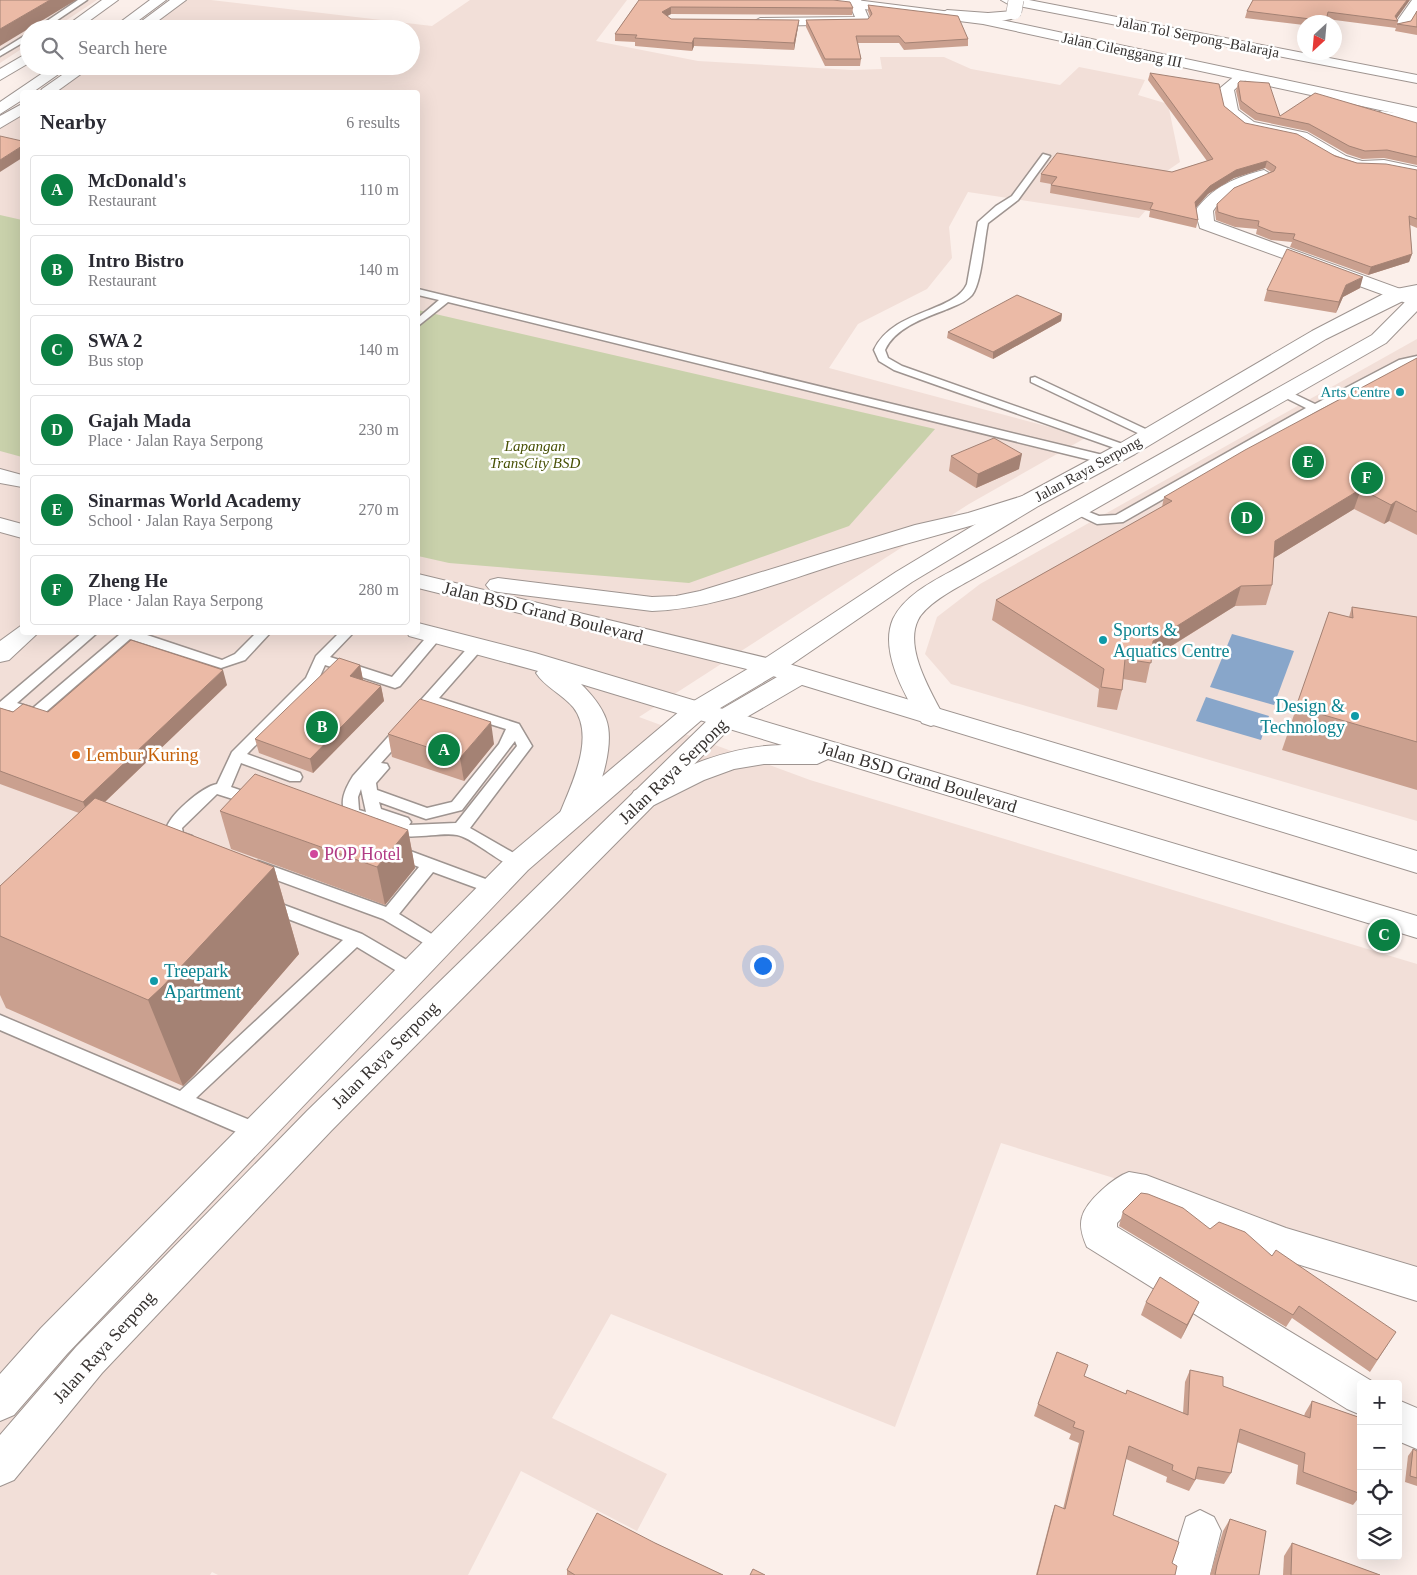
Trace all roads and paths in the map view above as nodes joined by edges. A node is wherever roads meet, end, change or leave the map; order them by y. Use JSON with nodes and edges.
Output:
{"nodes":[{"id":1,"x":83,"y":0,"type":"edge"},
{"id":2,"x":111,"y":0,"type":"edge"},
{"id":3,"x":159,"y":0,"type":"edge"},
{"id":4,"x":179,"y":0,"type":"edge"},
{"id":5,"x":824,"y":0,"type":"edge"},
{"id":6,"x":1060,"y":0,"type":"edge"},
{"id":7,"x":856,"y":3,"type":"junction"},
{"id":8,"x":1417,"y":3,"type":"edge"},
{"id":9,"x":1013,"y":7,"type":"edge"},
{"id":10,"x":934,"y":12,"type":"junction"},
{"id":11,"x":53,"y":20,"type":"edge"},
{"id":12,"x":82,"y":20,"type":"edge"},
{"id":13,"x":131,"y":20,"type":"edge"},
{"id":14,"x":151,"y":20,"type":"edge"},
{"id":15,"x":749,"y":22,"type":"edge"},
{"id":16,"x":1402,"y":24,"type":"edge"},
{"id":17,"x":1064,"y":38,"type":"junction"},
{"id":18,"x":20,"y":41,"type":"edge"},
{"id":19,"x":1297,"y":47,"type":"edge"},
{"id":20,"x":0,"y":54,"type":"edge"},
{"id":21,"x":1342,"y":54,"type":"edge"},
{"id":22,"x":20,"y":62,"type":"edge"},
{"id":23,"x":1417,"y":70,"type":"edge"},
{"id":24,"x":50,"y":75,"type":"edge"},
{"id":25,"x":72,"y":75,"type":"edge"},
{"id":26,"x":0,"y":76,"type":"edge"},
{"id":27,"x":1242,"y":77,"type":"junction"},
{"id":28,"x":1417,"y":79,"type":"edge"},
{"id":29,"x":27,"y":90,"type":"edge"},
{"id":30,"x":50,"y":90,"type":"edge"},
{"id":31,"x":20,"y":95,"type":"edge"},
{"id":32,"x":0,"y":109,"type":"edge"},
{"id":33,"x":20,"y":110,"type":"edge"},
{"id":34,"x":1417,"y":113,"type":"edge"},
{"id":35,"x":1382,"y":116,"type":"edge"},
{"id":36,"x":1417,"y":121,"type":"edge"},
{"id":37,"x":0,"y":124,"type":"edge"},
{"id":38,"x":1046,"y":156,"type":"dead end"},
{"id":39,"x":1417,"y":172,"type":"edge"},
{"id":40,"x":1264,"y":175,"type":"edge"},
{"id":41,"x":420,"y":295,"type":"edge"},
{"id":42,"x":1413,"y":297,"type":"edge"},
{"id":43,"x":447,"y":298,"type":"junction"},
{"id":44,"x":420,"y":321,"type":"edge"},
{"id":45,"x":1343,"y":322,"type":"junction"},
{"id":46,"x":1378,"y":339,"type":"junction"},
{"id":47,"x":1417,"y":359,"type":"edge"},
{"id":48,"x":1035,"y":380,"type":"dead end"},
{"id":49,"x":1284,"y":393,"type":"junction"},
{"id":50,"x":1315,"y":408,"type":"junction"},
{"id":51,"x":1150,"y":435,"type":"junction"},
{"id":52,"x":1127,"y":449,"type":"junction"},
{"id":53,"x":1106,"y":460,"type":"junction"},
{"id":54,"x":0,"y":476,"type":"edge"},
{"id":55,"x":20,"y":481,"type":"edge"},
{"id":56,"x":1032,"y":500,"type":"junction"},
{"id":57,"x":1074,"y":510,"type":"junction"},
{"id":58,"x":0,"y":525,"type":"edge"},
{"id":59,"x":20,"y":530,"type":"edge"},
{"id":60,"x":420,"y":575,"type":"edge"},
{"id":61,"x":420,"y":581,"type":"edge"},
{"id":62,"x":426,"y":634,"type":"edge"},
{"id":63,"x":23,"y":635,"type":"edge"},
{"id":64,"x":88,"y":635,"type":"edge"},
{"id":65,"x":123,"y":635,"type":"edge"},
{"id":66,"x":131,"y":635,"type":"edge"},
{"id":67,"x":258,"y":635,"type":"edge"},
{"id":68,"x":345,"y":635,"type":"edge"},
{"id":69,"x":477,"y":646,"type":"junction"},
{"id":70,"x":0,"y":654,"type":"edge"},
{"id":71,"x":321,"y":659,"type":"junction"},
{"id":72,"x":526,"y":659,"type":"junction"},
{"id":73,"x":784,"y":671,"type":"junction"},
{"id":74,"x":430,"y":700,"type":"junction"},
{"id":75,"x":3,"y":708,"type":"edge"},
{"id":76,"x":710,"y":715,"type":"junction"},
{"id":77,"x":931,"y":717,"type":"junction"},
{"id":78,"x":514,"y":727,"type":"junction"},
{"id":79,"x":843,"y":754,"type":"junction"},
{"id":80,"x":237,"y":756,"type":"junction"},
{"id":81,"x":295,"y":777,"type":"dead end"},
{"id":82,"x":222,"y":788,"type":"junction"},
{"id":83,"x":369,"y":793,"type":"junction"},
{"id":84,"x":644,"y":798,"type":"junction"},
{"id":85,"x":267,"y":805,"type":"edge"},
{"id":86,"x":574,"y":813,"type":"junction"},
{"id":87,"x":460,"y":830,"type":"junction"},
{"id":88,"x":174,"y":832,"type":"junction"},
{"id":89,"x":159,"y":844,"type":"edge"},
{"id":90,"x":376,"y":844,"type":"edge"},
{"id":91,"x":205,"y":848,"type":"edge"},
{"id":92,"x":242,"y":861,"type":"edge"},
{"id":93,"x":518,"y":862,"type":"junction"},
{"id":94,"x":1417,"y":862,"type":"edge"},
{"id":95,"x":430,"y":864,"type":"junction"},
{"id":96,"x":493,"y":888,"type":"junction"},
{"id":97,"x":254,"y":900,"type":"edge"},
{"id":98,"x":389,"y":916,"type":"junction"},
{"id":99,"x":1417,"y":927,"type":"edge"},
{"id":100,"x":356,"y":938,"type":"junction"},
{"id":101,"x":437,"y":945,"type":"junction"},
{"id":102,"x":411,"y":971,"type":"junction"},
{"id":103,"x":0,"y":1022,"type":"edge"},
{"id":104,"x":182,"y":1100,"type":"junction"},
{"id":105,"x":255,"y":1131,"type":"junction"},
{"id":106,"x":1417,"y":1284,"type":"edge"},
{"id":107,"x":1357,"y":1394,"type":"edge"},
{"id":108,"x":0,"y":1402,"type":"edge"},
{"id":109,"x":1402,"y":1421,"type":"edge"},
{"id":110,"x":1417,"y":1430,"type":"edge"},
{"id":111,"x":0,"y":1466,"type":"edge"},
{"id":112,"x":1200,"y":1531,"type":"dead end"},
{"id":113,"x":1189,"y":1575,"type":"edge"}],
"edges":[{"from":1,"to":11,"type":"lane"},
{"from":2,"to":12,"type":"main road"},
{"from":3,"to":13,"type":"main road"},
{"from":4,"to":14,"type":"main road"},
{"from":5,"to":7,"type":"main road","name":"Jalan Cilenggang III"},
{"from":6,"to":19,"type":"main road","name":"Jalan Tol Serpong–Balaraja"},
{"from":7,"to":10,"type":"main road","name":"Jalan Cilenggang III"},
{"from":7,"to":15,"type":"main road"},
{"from":8,"to":16,"type":"main road"},
{"from":9,"to":10,"type":"main road","name":"Jalan Tol Serpong–Balaraja"},
{"from":9,"to":17,"type":"main road"},
{"from":9,"to":28,"type":"main road","name":"Jalan Tol Serpong–Balaraja"},
{"from":10,"to":17,"type":"main road","name":"Jalan Cilenggang III"},
{"from":17,"to":27,"type":"main road","name":"Jalan Cilenggang III"},
{"from":18,"to":20,"type":"lane"},
{"from":21,"to":23,"type":"main road"},
{"from":22,"to":26,"type":"main road"},
{"from":24,"to":29,"type":"main road"},
{"from":25,"to":30,"type":"main road"},
{"from":27,"to":34,"type":"main road","name":"Jalan Cilenggang III"},
{"from":27,"to":39,"type":"main road"},
{"from":31,"to":32,"type":"main road"},
{"from":33,"to":37,"type":"main road"},
{"from":35,"to":36,"type":"main road"},
{"from":38,"to":52,"type":"lane"},
{"from":40,"to":42,"type":"main road"},
{"from":41,"to":43,"type":"lane"},
{"from":42,"to":45,"type":"main road","name":"Jalan Raya Serpong"},
{"from":42,"to":46,"type":"main road","name":"Jalan Raya Serpong"},
{"from":43,"to":44,"type":"lane"},
{"from":43,"to":53,"type":"lane"},
{"from":45,"to":46,"type":"main road"},
{"from":45,"to":51,"type":"main road","name":"Jalan Raya Serpong"},
{"from":46,"to":49,"type":"main road","name":"Jalan Raya Serpong"},
{"from":47,"to":50,"type":"lane"},
{"from":48,"to":51,"type":"lane"},
{"from":49,"to":50,"type":"lane"},
{"from":49,"to":57,"type":"main road","name":"Jalan Raya Serpong"},
{"from":50,"to":57,"type":"lane"},
{"from":51,"to":52,"type":"main road","name":"Jalan Raya Serpong"},
{"from":52,"to":53,"type":"main road","name":"Jalan Raya Serpong"},
{"from":53,"to":56,"type":"main road","name":"Jalan Raya Serpong"},
{"from":54,"to":55,"type":"main road"},
{"from":56,"to":60,"type":"main road"},
{"from":56,"to":73,"type":"main road","name":"Jalan Raya Serpong"},
{"from":57,"to":77,"type":"main road","name":"Jalan Raya Serpong"},
{"from":58,"to":59,"type":"main road"},
{"from":61,"to":73,"type":"main road","name":"Jalan BSD Grand Boulevard"},
{"from":62,"to":69,"type":"main road","name":"Jalan BSD Grand Boulevard"},
{"from":62,"to":71,"type":"lane"},
{"from":63,"to":70,"type":"main road"},
{"from":64,"to":75,"type":"lane"},
{"from":65,"to":75,"type":"lane"},
{"from":66,"to":67,"type":"lane"},
{"from":68,"to":71,"type":"lane"},
{"from":69,"to":72,"type":"main road","name":"Jalan BSD Grand Boulevard"},
{"from":69,"to":74,"type":"lane"},
{"from":71,"to":80,"type":"lane"},
{"from":72,"to":76,"type":"main road","name":"Jalan BSD Grand Boulevard"},
{"from":72,"to":86,"type":"main road"},
{"from":73,"to":76,"type":"main road","name":"Jalan Raya Serpong"},
{"from":73,"to":77,"type":"main road","name":"Jalan BSD Grand Boulevard"},
{"from":74,"to":78,"type":"lane"},
{"from":74,"to":83,"type":"lane"},
{"from":74,"to":87,"type":"lane"},
{"from":76,"to":79,"type":"main road","name":"Jalan BSD Grand Boulevard"},
{"from":76,"to":84,"type":"main road","name":"Jalan Raya Serpong"},
{"from":76,"to":86,"type":"main road"},
{"from":77,"to":94,"type":"main road","name":"Jalan BSD Grand Boulevard"},
{"from":78,"to":83,"type":"lane"},
{"from":78,"to":87,"type":"lane"},
{"from":79,"to":84,"type":"main road"},
{"from":79,"to":99,"type":"main road","name":"Jalan BSD Grand Boulevard"},
{"from":80,"to":81,"type":"lane"},
{"from":80,"to":82,"type":"lane"},
{"from":82,"to":85,"type":"lane"},
{"from":82,"to":88,"type":"lane"},
{"from":83,"to":87,"type":"lane"},
{"from":84,"to":111,"type":"main road","name":"Jalan Raya Serpong"},
{"from":86,"to":93,"type":"main road"},
{"from":87,"to":93,"type":"lane"},
{"from":88,"to":89,"type":"lane"},
{"from":88,"to":91,"type":"lane"},
{"from":90,"to":95,"type":"lane"},
{"from":92,"to":98,"type":"lane"},
{"from":93,"to":96,"type":"main road"},
{"from":95,"to":96,"type":"lane"},
{"from":95,"to":98,"type":"lane"},
{"from":96,"to":101,"type":"main road"},
{"from":97,"to":100,"type":"lane"},
{"from":98,"to":101,"type":"lane"},
{"from":100,"to":102,"type":"lane"},
{"from":100,"to":104,"type":"lane"},
{"from":101,"to":102,"type":"main road"},
{"from":102,"to":105,"type":"main road"},
{"from":103,"to":104,"type":"lane"},
{"from":104,"to":105,"type":"lane"},
{"from":105,"to":108,"type":"main road"},
{"from":106,"to":107,"type":"main road"},
{"from":109,"to":110,"type":"main road"},
{"from":112,"to":113,"type":"main road"}]}
